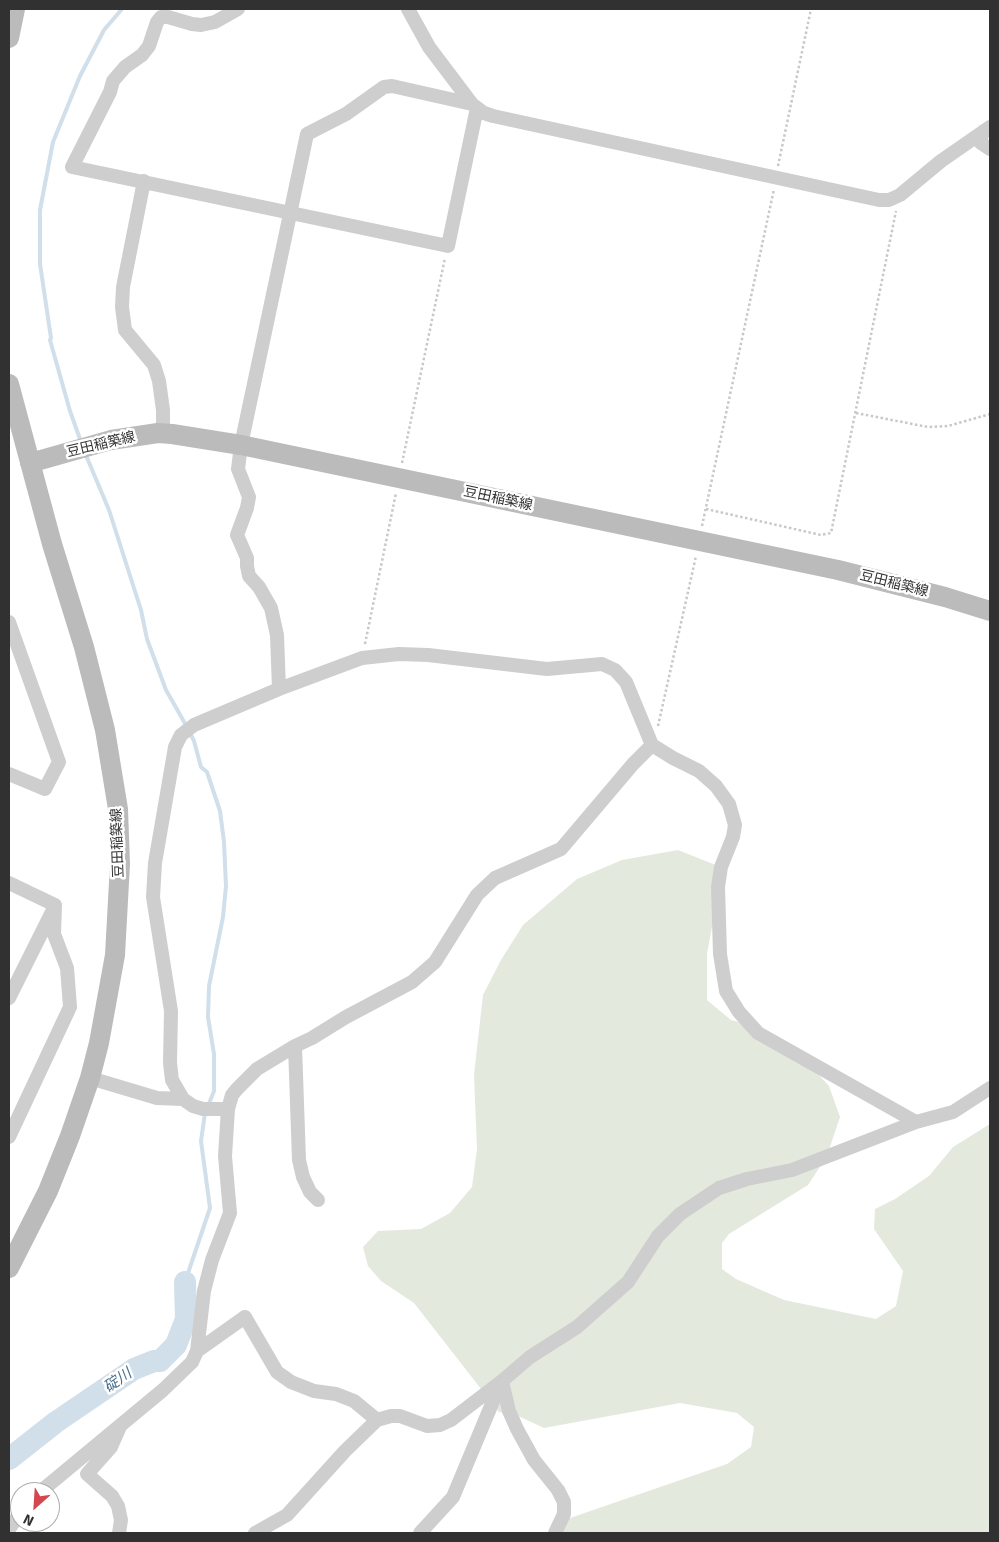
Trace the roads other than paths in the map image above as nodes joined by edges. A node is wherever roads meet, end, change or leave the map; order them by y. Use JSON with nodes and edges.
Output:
{"nodes":[{"id":1,"x":15,"y":9,"type":"edge"},
{"id":2,"x":238,"y":9,"type":"edge"},
{"id":3,"x":408,"y":9,"type":"edge"},
{"id":4,"x":9,"y":38,"type":"edge"},
{"id":5,"x":475,"y":106,"type":"junction"},
{"id":6,"x":987,"y":129,"type":"edge"},
{"id":7,"x":990,"y":149,"type":"edge"},
{"id":8,"x":144,"y":182,"type":"junction"},
{"id":9,"x":291,"y":212,"type":"junction"},
{"id":10,"x":9,"y":384,"type":"edge"},
{"id":11,"x":161,"y":433,"type":"junction"},
{"id":12,"x":241,"y":445,"type":"junction"},
{"id":13,"x":30,"y":463,"type":"junction"},
{"id":14,"x":990,"y":611,"type":"edge"},
{"id":15,"x":9,"y":622,"type":"edge"},
{"id":16,"x":280,"y":689,"type":"junction"},
{"id":17,"x":652,"y":745,"type":"junction"},
{"id":18,"x":9,"y":774,"type":"edge"},
{"id":19,"x":9,"y":883,"type":"edge"},
{"id":20,"x":55,"y":905,"type":"junction"},
{"id":21,"x":9,"y":998,"type":"edge"},
{"id":22,"x":295,"y":1046,"type":"junction"},
{"id":23,"x":90,"y":1078,"type":"junction"},
{"id":24,"x":990,"y":1088,"type":"edge"},
{"id":25,"x":183,"y":1099,"type":"junction"},
{"id":26,"x":228,"y":1109,"type":"junction"},
{"id":27,"x":916,"y":1122,"type":"junction"},
{"id":28,"x":9,"y":1137,"type":"edge"},
{"id":29,"x":318,"y":1200,"type":"dead end"},
{"id":30,"x":9,"y":1268,"type":"edge"},
{"id":31,"x":197,"y":1351,"type":"junction"},
{"id":32,"x":502,"y":1381,"type":"junction"},
{"id":33,"x":377,"y":1420,"type":"junction"},
{"id":34,"x":122,"y":1424,"type":"junction"},
{"id":35,"x":52,"y":1482,"type":"edge"},
{"id":36,"x":119,"y":1533,"type":"edge"},
{"id":37,"x":255,"y":1533,"type":"edge"},
{"id":38,"x":420,"y":1533,"type":"edge"},
{"id":39,"x":555,"y":1533,"type":"edge"}],
"edges":[{"from":1,"to":4,"type":"main road"},
{"from":2,"to":8,"type":"street"},
{"from":3,"to":5,"type":"street"},
{"from":5,"to":6,"type":"street"},
{"from":5,"to":9,"type":"street"},
{"from":5,"to":9,"type":"street"},
{"from":6,"to":7,"type":"street"},
{"from":8,"to":9,"type":"street"},
{"from":8,"to":11,"type":"street"},
{"from":9,"to":12,"type":"street"},
{"from":10,"to":13,"type":"main road"},
{"from":11,"to":12,"type":"main road","name":"豆田稲築線"},
{"from":11,"to":13,"type":"main road","name":"豆田稲築線"},
{"from":12,"to":14,"type":"main road","name":"豆田稲築線"},
{"from":12,"to":16,"type":"street"},
{"from":13,"to":23,"type":"main road","name":"豆田稲築線"},
{"from":15,"to":18,"type":"street"},
{"from":16,"to":17,"type":"street"},
{"from":16,"to":25,"type":"street"},
{"from":17,"to":22,"type":"street"},
{"from":17,"to":27,"type":"street"},
{"from":19,"to":20,"type":"street"},
{"from":20,"to":21,"type":"street"},
{"from":20,"to":28,"type":"street"},
{"from":22,"to":26,"type":"street"},
{"from":22,"to":29,"type":"street"},
{"from":23,"to":25,"type":"street"},
{"from":23,"to":30,"type":"main road","name":"豆田稲築線"},
{"from":24,"to":27,"type":"street"},
{"from":25,"to":26,"type":"street"},
{"from":26,"to":31,"type":"street"},
{"from":27,"to":32,"type":"street"},
{"from":31,"to":33,"type":"street"},
{"from":31,"to":34,"type":"street"},
{"from":32,"to":33,"type":"street"},
{"from":32,"to":38,"type":"street"},
{"from":32,"to":39,"type":"street"},
{"from":33,"to":37,"type":"street"},
{"from":34,"to":35,"type":"street"},
{"from":34,"to":36,"type":"street"}]}
